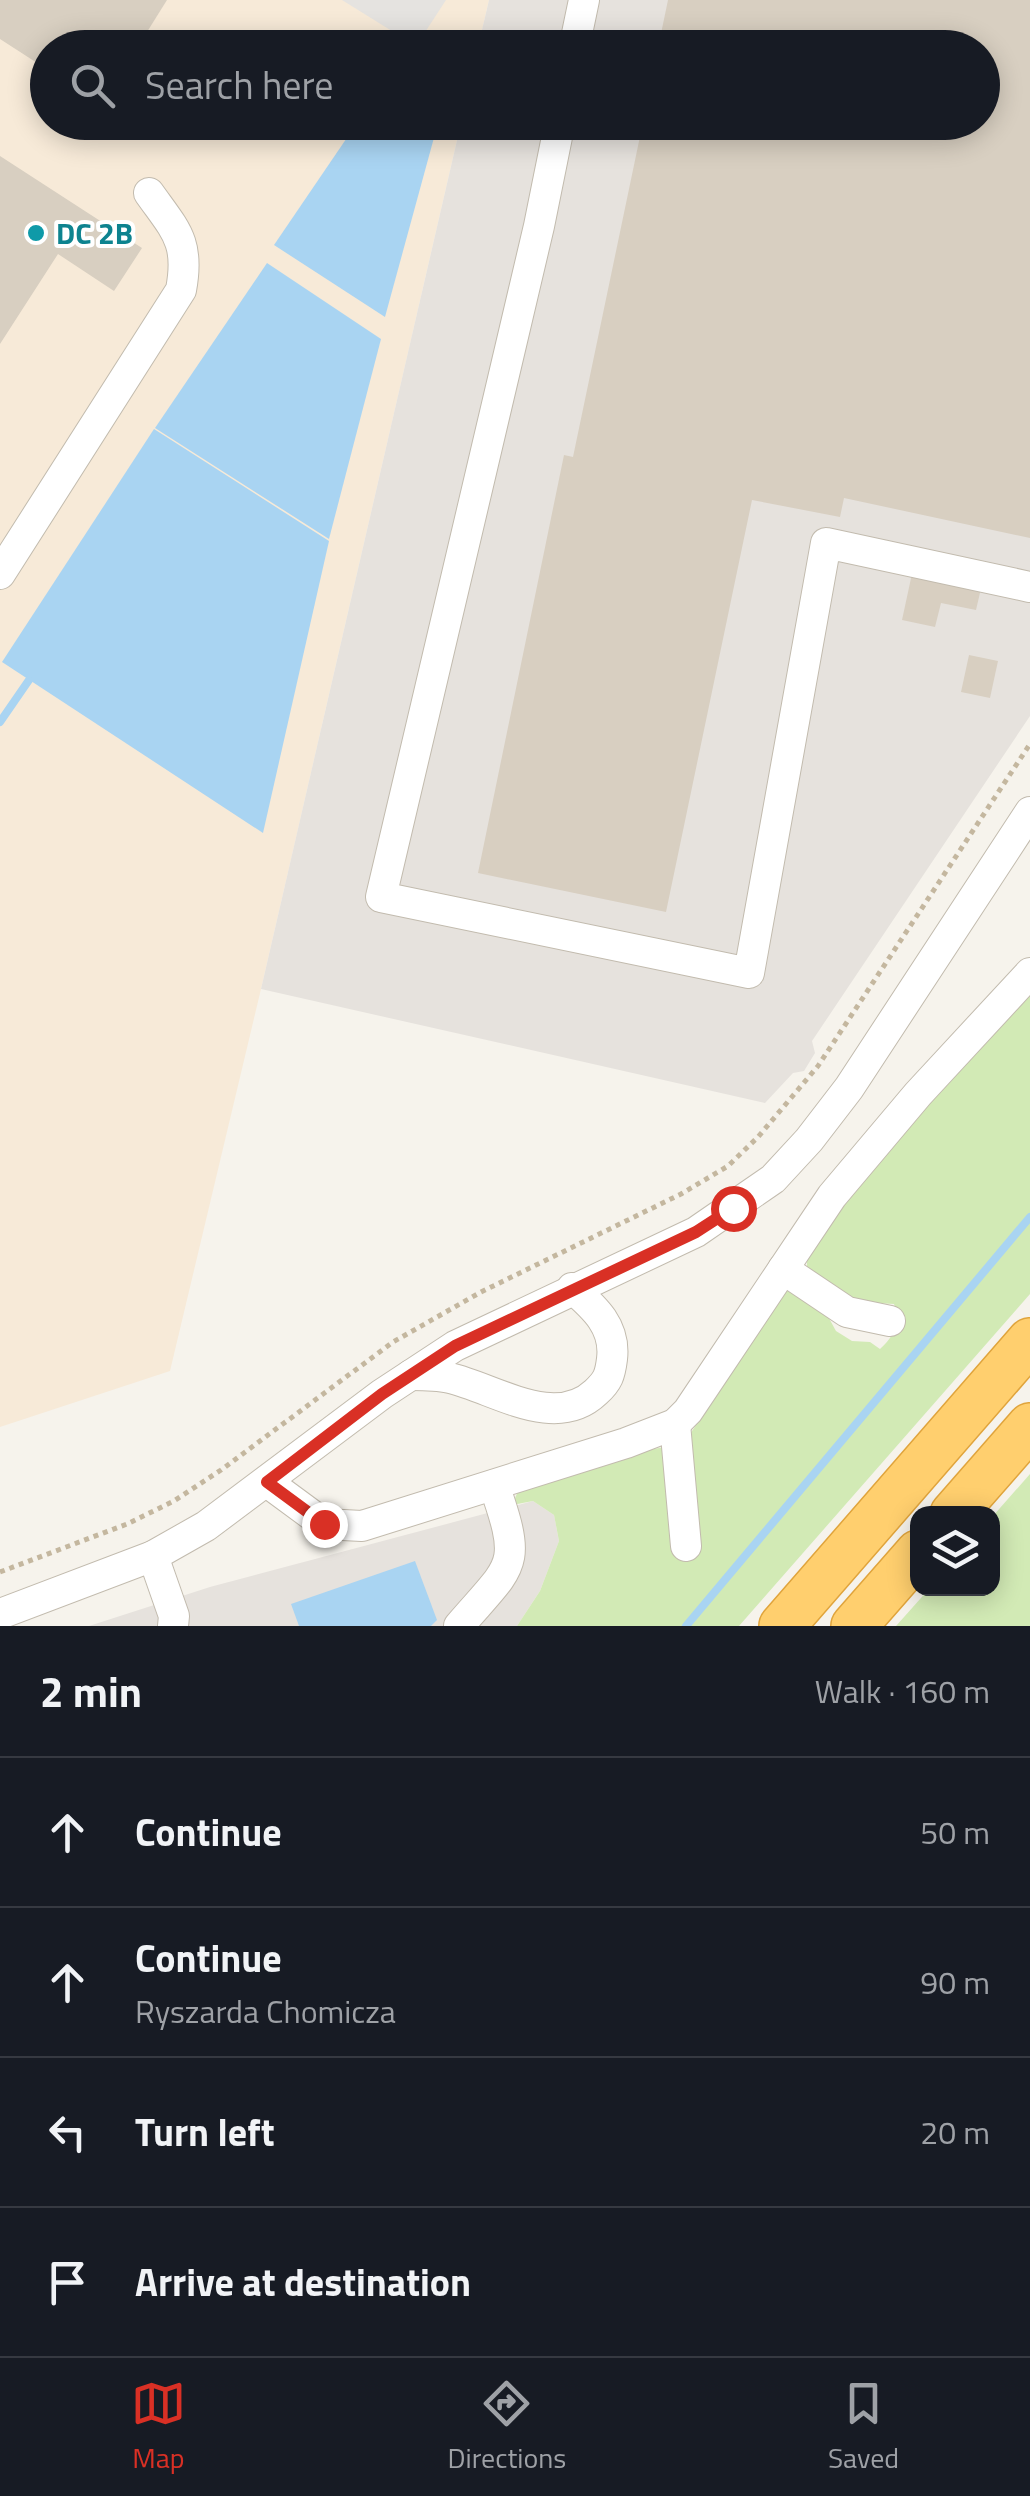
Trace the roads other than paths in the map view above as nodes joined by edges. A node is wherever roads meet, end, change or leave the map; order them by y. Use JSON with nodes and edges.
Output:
{"nodes":[{"id":1,"x":584,"y":0,"type":"edge"},
{"id":2,"x":578,"y":30,"type":"edge"},
{"id":3,"x":556,"y":140,"type":"edge"},
{"id":4,"x":149,"y":194,"type":"dead end"},
{"id":5,"x":0,"y":574,"type":"edge"},
{"id":6,"x":1030,"y":587,"type":"edge"},
{"id":7,"x":1030,"y":812,"type":"edge"},
{"id":8,"x":1030,"y":973,"type":"edge"},
{"id":9,"x":783,"y":1268,"type":"junction"},
{"id":10,"x":572,"y":1288,"type":"junction"},
{"id":11,"x":890,"y":1321,"type":"dead end"},
{"id":12,"x":1030,"y":1341,"type":"edge"},
{"id":13,"x":411,"y":1375,"type":"junction"},
{"id":14,"x":675,"y":1424,"type":"junction"},
{"id":15,"x":1030,"y":1426,"type":"edge"},
{"id":16,"x":267,"y":1482,"type":"junction"},
{"id":17,"x":494,"y":1485,"type":"junction"},
{"id":18,"x":960,"y":1506,"type":"edge"},
{"id":19,"x":686,"y":1546,"type":"dead end"},
{"id":20,"x":153,"y":1556,"type":"junction"},
{"id":21,"x":910,"y":1563,"type":"edge"},
{"id":22,"x":0,"y":1614,"type":"edge"},
{"id":23,"x":177,"y":1623,"type":"edge"},
{"id":24,"x":458,"y":1626,"type":"edge"},
{"id":25,"x":782,"y":1626,"type":"edge"},
{"id":26,"x":854,"y":1626,"type":"edge"}],
"edges":[{"from":1,"to":2,"type":"street"},
{"from":3,"to":6,"type":"street"},
{"from":4,"to":5,"type":"street"},
{"from":7,"to":10,"type":"street"},
{"from":8,"to":9,"type":"street"},
{"from":9,"to":11,"type":"street"},
{"from":9,"to":14,"type":"street"},
{"from":10,"to":13,"type":"street"},
{"from":10,"to":13,"type":"street"},
{"from":12,"to":25,"type":"highway"},
{"from":13,"to":16,"type":"street"},
{"from":14,"to":17,"type":"street"},
{"from":14,"to":19,"type":"street"},
{"from":15,"to":18,"type":"highway"},
{"from":16,"to":17,"type":"street"},
{"from":16,"to":20,"type":"street"},
{"from":17,"to":24,"type":"street"},
{"from":20,"to":22,"type":"street"},
{"from":20,"to":23,"type":"street"},
{"from":21,"to":26,"type":"highway"}]}
